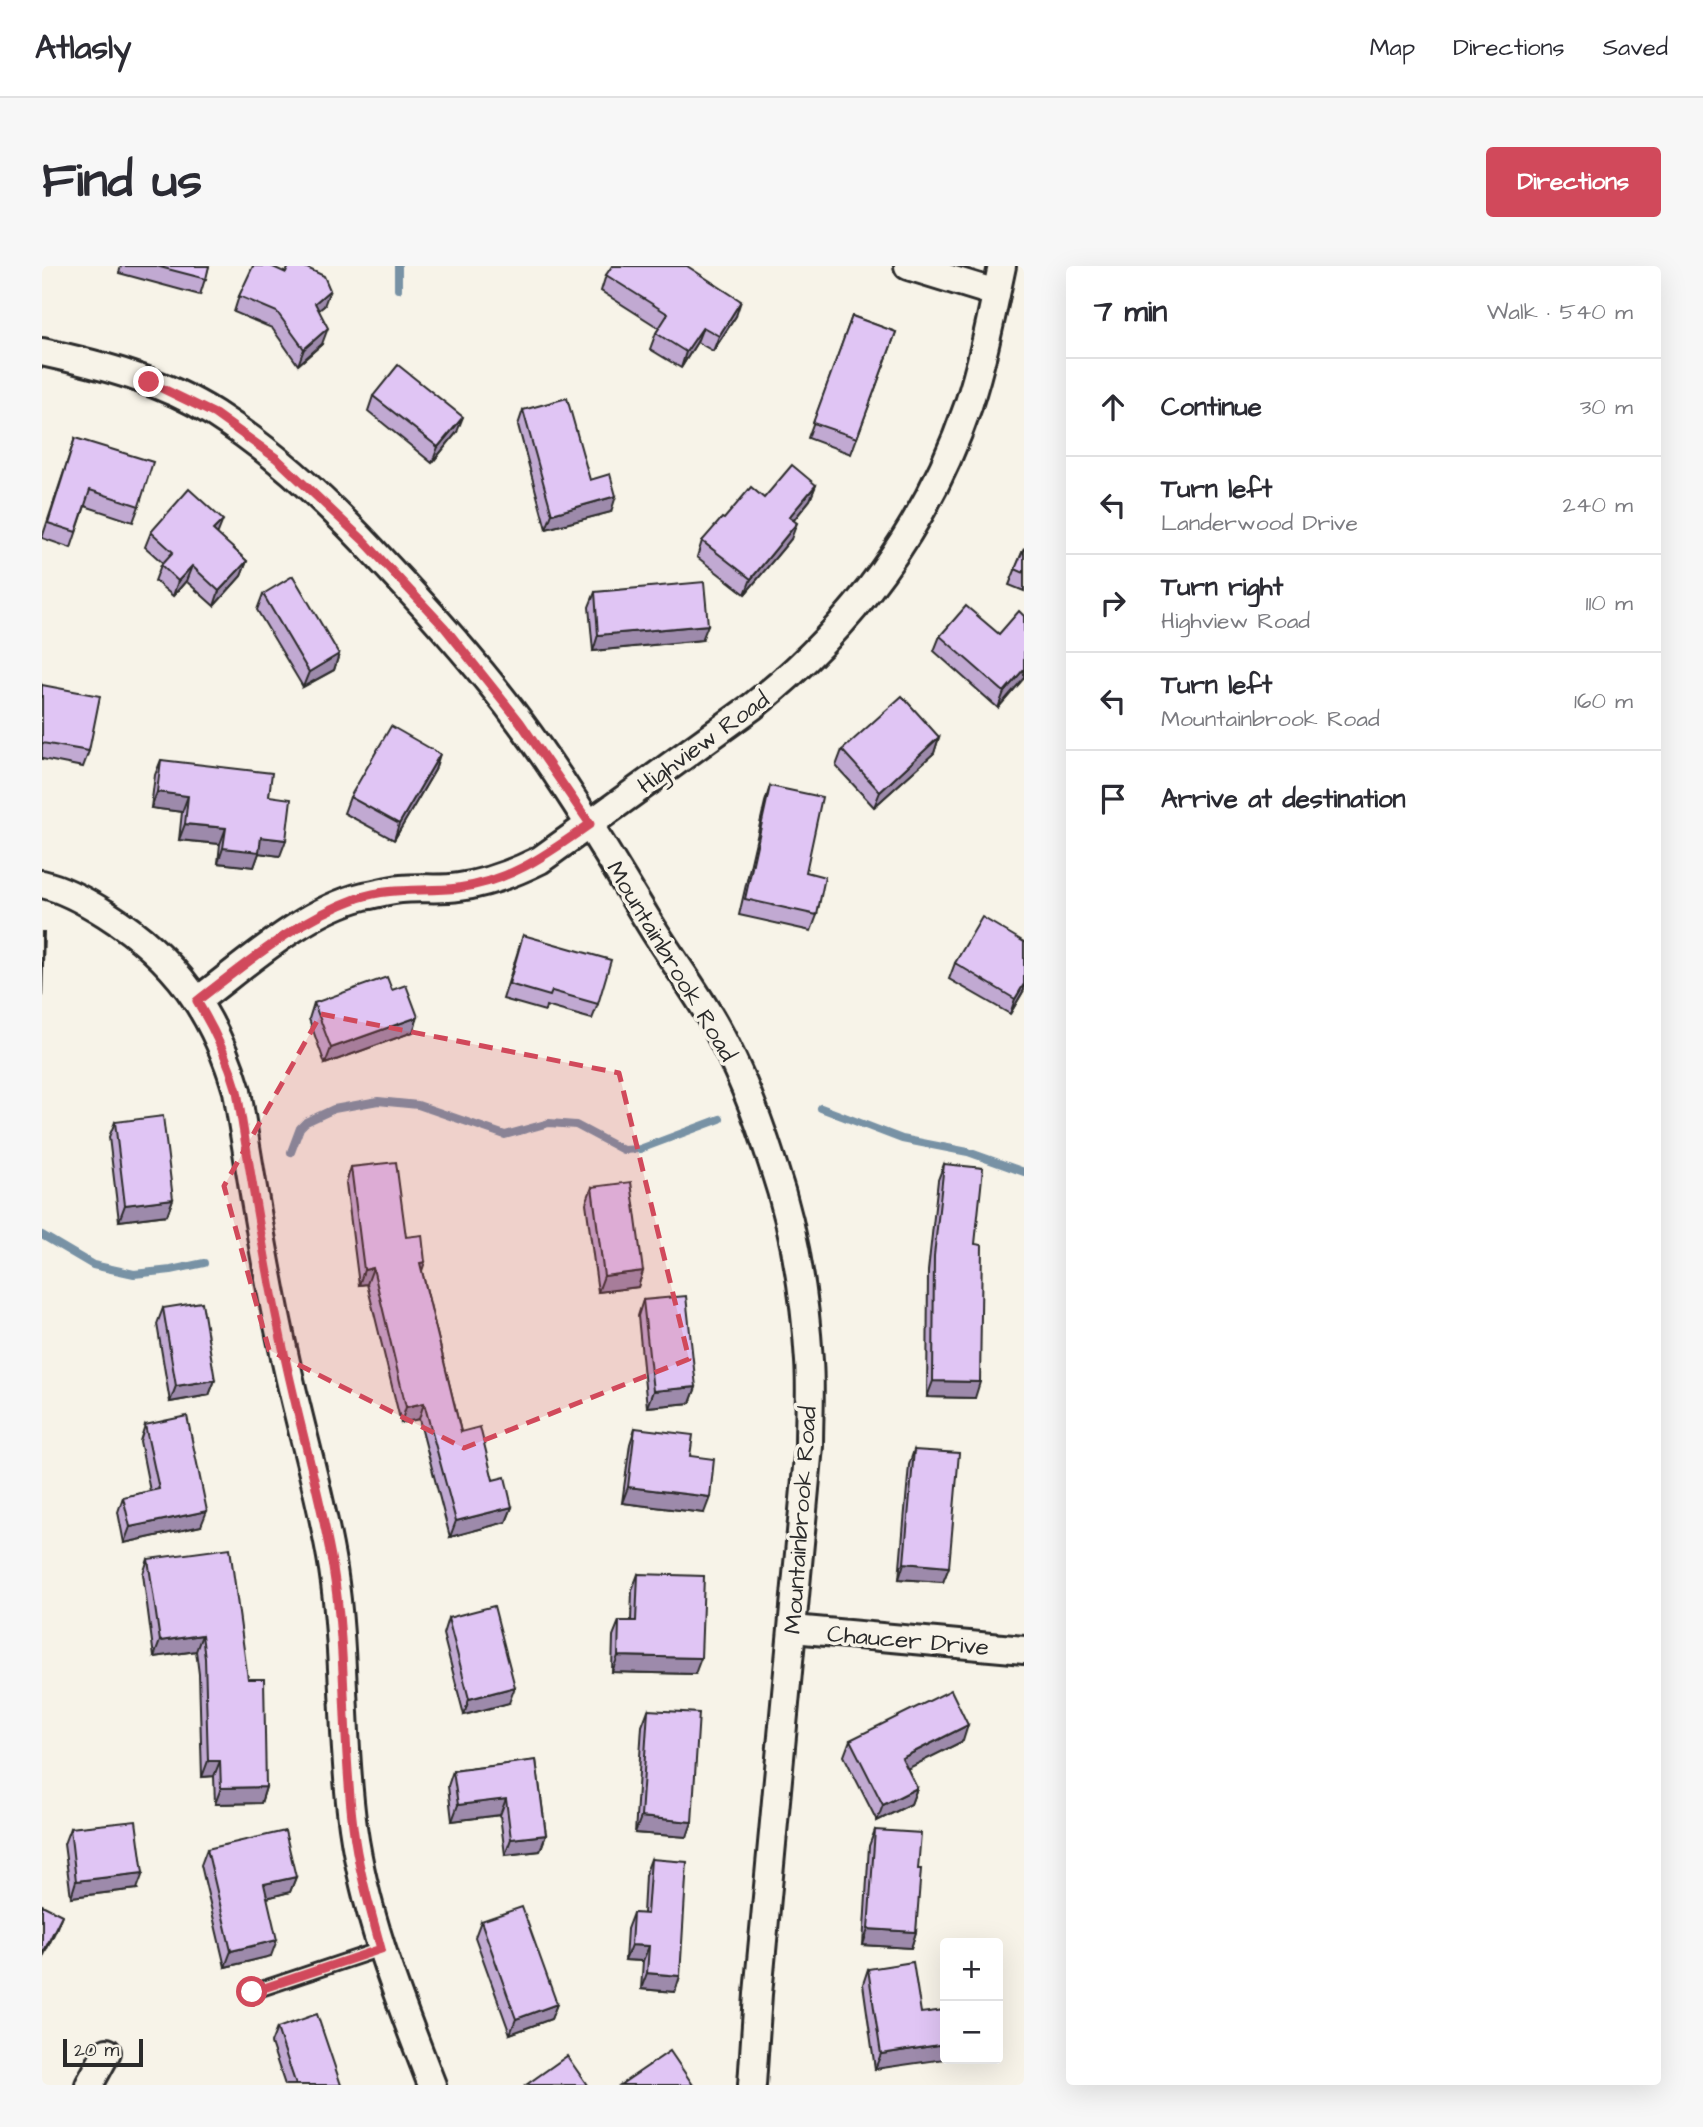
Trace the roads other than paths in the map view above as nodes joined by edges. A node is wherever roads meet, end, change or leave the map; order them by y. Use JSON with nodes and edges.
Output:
{"nodes":[{"id":1,"x":908,"y":266,"type":"edge"},
{"id":2,"x":1002,"y":266,"type":"edge"},
{"id":3,"x":996,"y":293,"type":"junction"},
{"id":4,"x":42,"y":352,"type":"edge"},
{"id":5,"x":590,"y":824,"type":"junction"},
{"id":6,"x":42,"y":884,"type":"edge"},
{"id":7,"x":197,"y":1001,"type":"junction"},
{"id":8,"x":793,"y":1629,"type":"junction"},
{"id":9,"x":1024,"y":1650,"type":"edge"},
{"id":10,"x":381,"y":1949,"type":"junction"},
{"id":11,"x":252,"y":1992,"type":"dead end"},
{"id":12,"x":107,"y":2052,"type":"dead end"},
{"id":13,"x":89,"y":2085,"type":"edge"},
{"id":14,"x":432,"y":2085,"type":"edge"},
{"id":15,"x":752,"y":2085,"type":"edge"}],
"edges":[{"from":1,"to":3,"type":"street"},
{"from":2,"to":3,"type":"street","name":"Highview Road"},
{"from":3,"to":5,"type":"street","name":"Highview Road"},
{"from":4,"to":5,"type":"street","name":"Mountainbrook Road"},
{"from":5,"to":7,"type":"street","name":"Highview Road"},
{"from":5,"to":8,"type":"street","name":"Mountainbrook Road"},
{"from":6,"to":7,"type":"street"},
{"from":7,"to":10,"type":"street"},
{"from":8,"to":9,"type":"street","name":"Chaucer Drive"},
{"from":8,"to":15,"type":"street","name":"Mountainbrook Road"},
{"from":10,"to":11,"type":"lane"},
{"from":10,"to":14,"type":"street"},
{"from":12,"to":13,"type":"street"}]}
